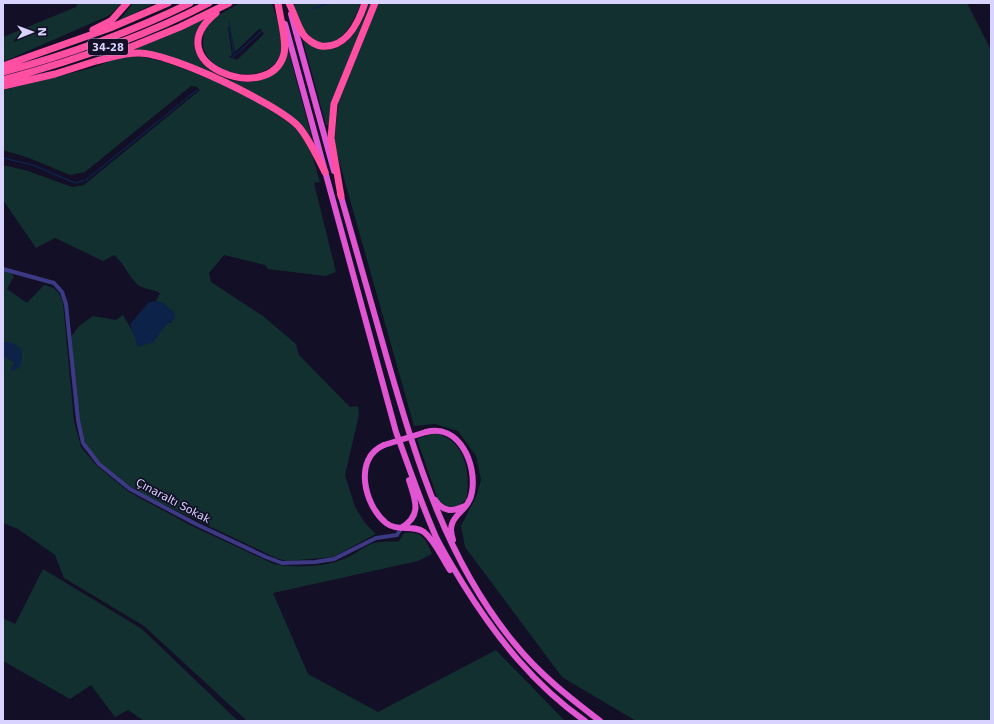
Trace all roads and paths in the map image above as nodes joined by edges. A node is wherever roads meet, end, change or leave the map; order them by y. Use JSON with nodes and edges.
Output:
{"nodes":[{"id":1,"x":127,"y":3,"type":"edge"},
{"id":2,"x":168,"y":3,"type":"edge"},
{"id":3,"x":190,"y":3,"type":"edge"},
{"id":4,"x":209,"y":3,"type":"edge"},
{"id":5,"x":279,"y":3,"type":"edge"},
{"id":6,"x":289,"y":3,"type":"edge"},
{"id":7,"x":366,"y":3,"type":"edge"},
{"id":8,"x":375,"y":3,"type":"edge"},
{"id":9,"x":227,"y":4,"type":"edge"},
{"id":10,"x":69,"y":42,"type":"junction"},
{"id":11,"x":96,"y":61,"type":"junction"},
{"id":12,"x":3,"y":66,"type":"edge"},
{"id":13,"x":3,"y":72,"type":"edge"},
{"id":14,"x":3,"y":80,"type":"edge"},
{"id":15,"x":3,"y":86,"type":"edge"},
{"id":16,"x":325,"y":172,"type":"junction"},
{"id":17,"x":341,"y":196,"type":"junction"},
{"id":18,"x":3,"y":269,"type":"edge"},
{"id":19,"x":396,"y":432,"type":"junction"},
{"id":20,"x":420,"y":467,"type":"junction"},
{"id":21,"x":466,"y":506,"type":"junction"},
{"id":22,"x":401,"y":528,"type":"junction"},
{"id":23,"x":459,"y":561,"type":"junction"},
{"id":24,"x":482,"y":615,"type":"junction"},
{"id":25,"x":585,"y":721,"type":"edge"},
{"id":26,"x":600,"y":721,"type":"edge"}],
"edges":[{"from":1,"to":10,"type":"highway"},
{"from":2,"to":10,"type":"highway"},
{"from":3,"to":13,"type":"highway","number":"34-28"},
{"from":4,"to":14,"type":"highway","number":"34-28"},
{"from":5,"to":9,"type":"highway"},
{"from":5,"to":16,"type":"highway"},
{"from":6,"to":7,"type":"highway"},
{"from":6,"to":17,"type":"highway"},
{"from":8,"to":17,"type":"highway"},
{"from":9,"to":11,"type":"highway"},
{"from":10,"to":12,"type":"highway"},
{"from":11,"to":15,"type":"highway"},
{"from":11,"to":16,"type":"highway"},
{"from":16,"to":19,"type":"highway"},
{"from":17,"to":20,"type":"highway"},
{"from":18,"to":22,"type":"street","name":"Çınaraltı Sokak"},
{"from":19,"to":22,"type":"highway"},
{"from":19,"to":24,"type":"highway"},
{"from":20,"to":21,"type":"highway"},
{"from":20,"to":23,"type":"highway"},
{"from":21,"to":22,"type":"highway","bridge":true},
{"from":21,"to":23,"type":"highway"},
{"from":22,"to":24,"type":"highway"},
{"from":23,"to":26,"type":"highway"},
{"from":24,"to":25,"type":"highway"}]}
